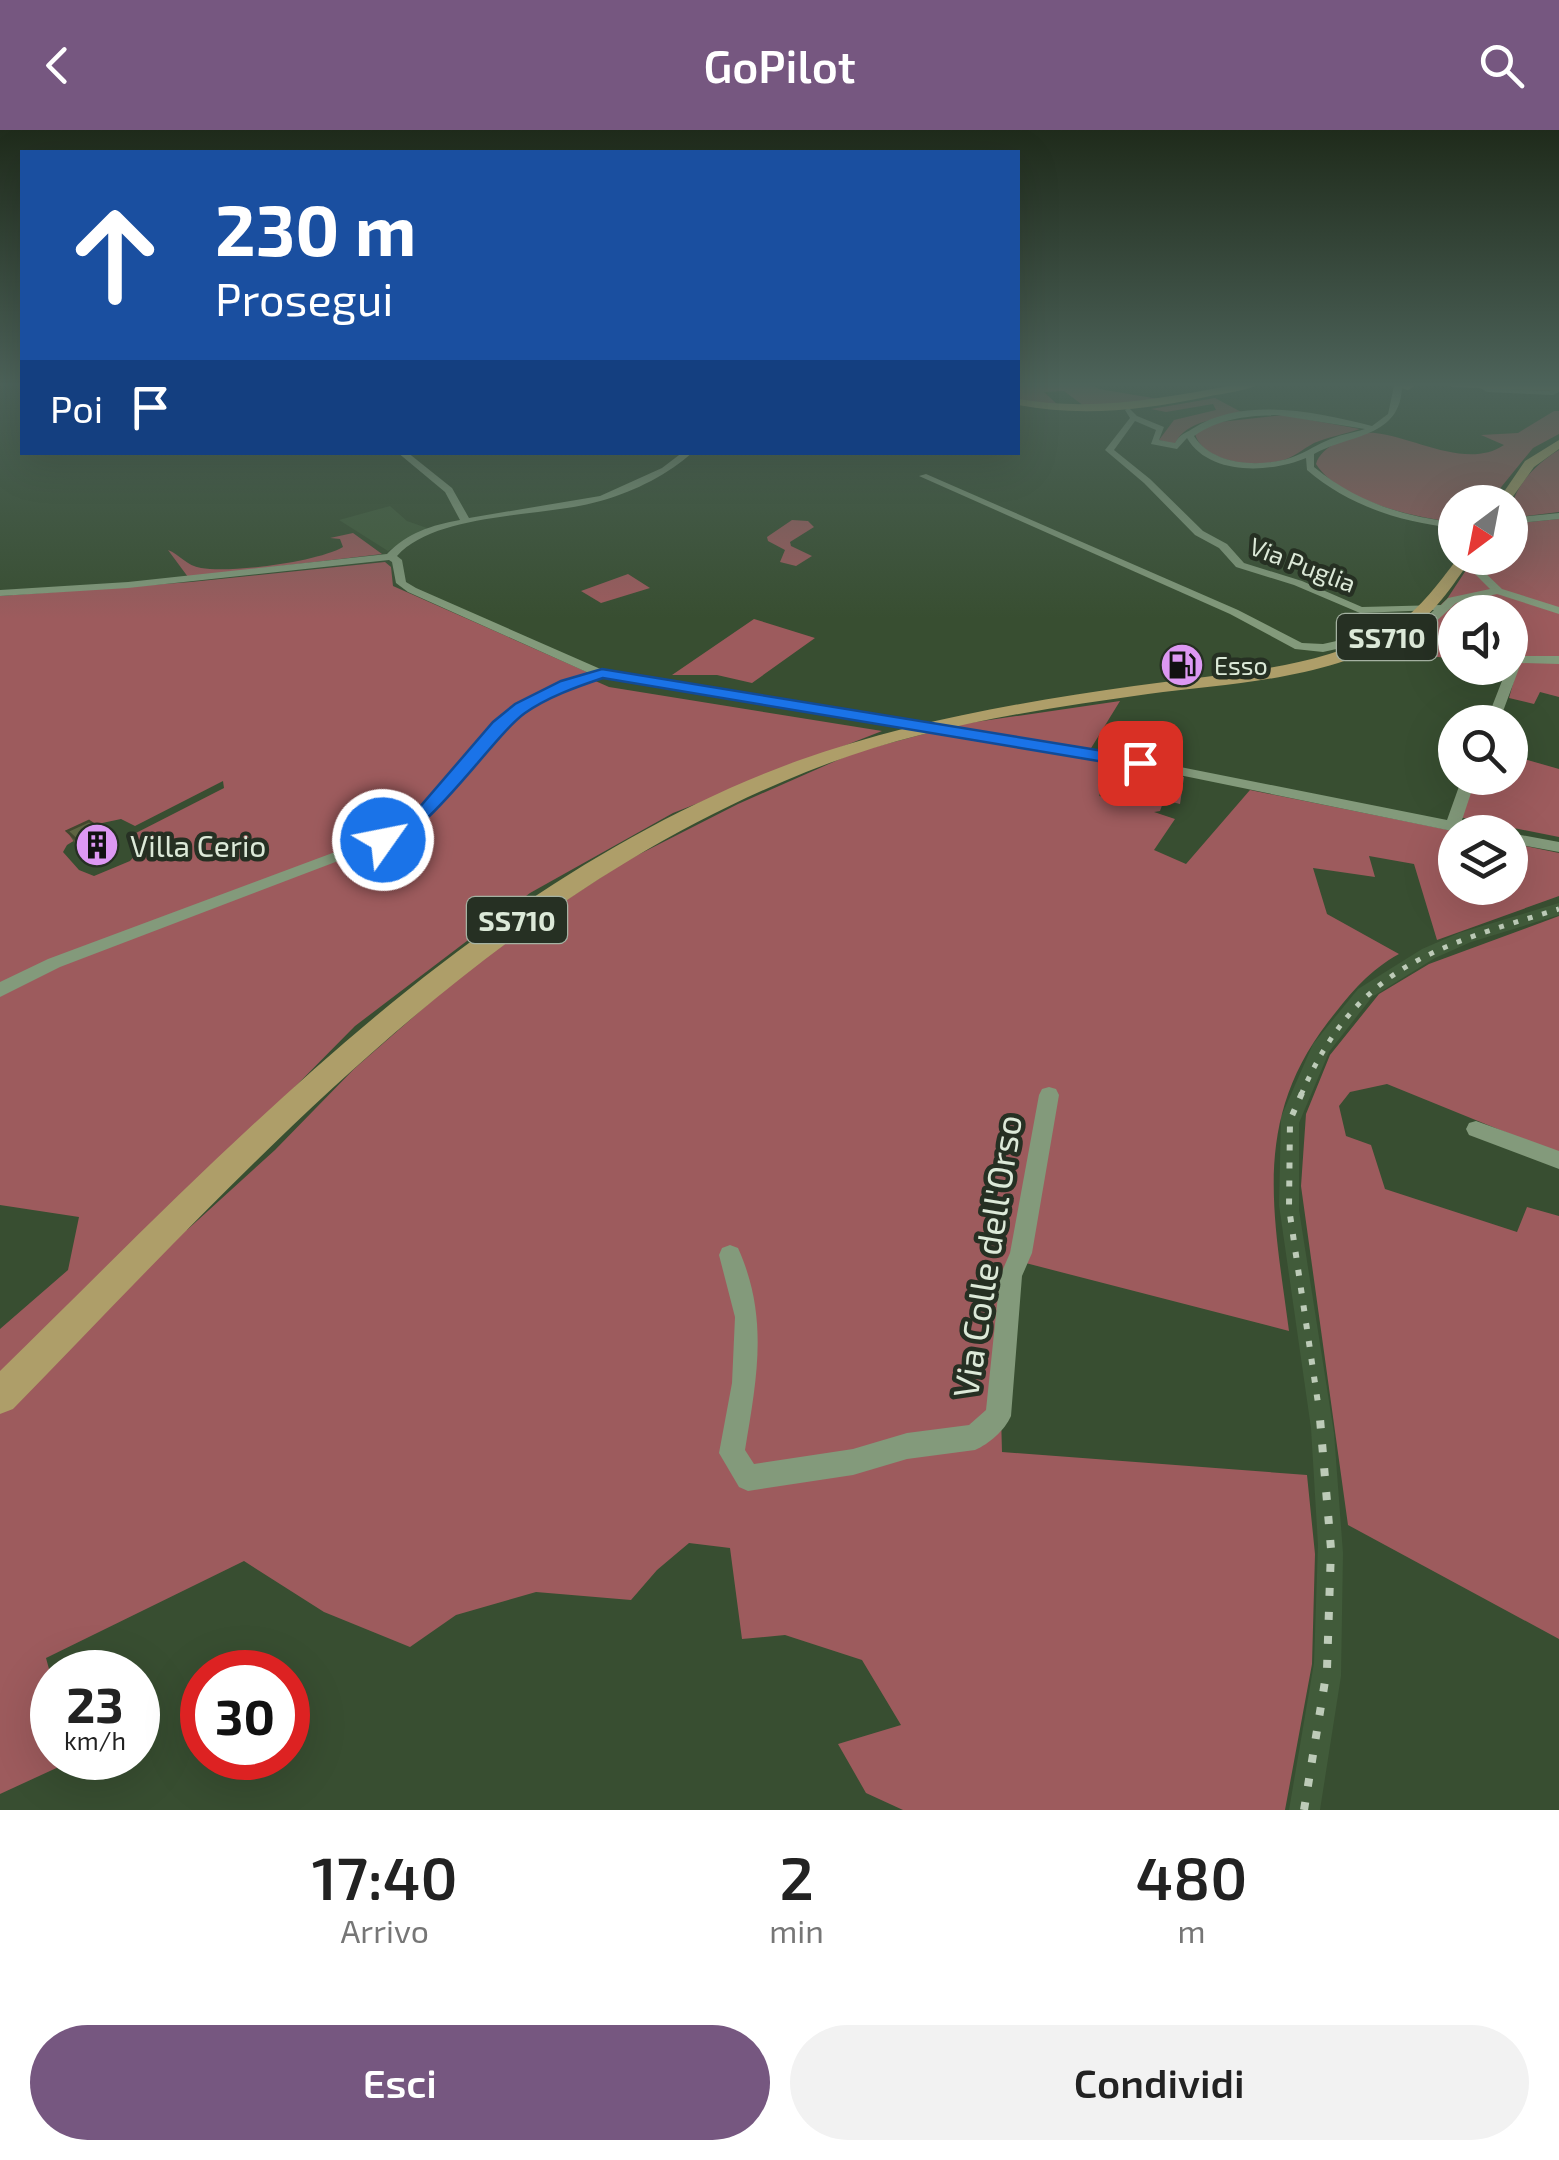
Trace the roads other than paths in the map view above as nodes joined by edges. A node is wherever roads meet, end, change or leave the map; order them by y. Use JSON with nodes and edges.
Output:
{"nodes":[{"id":1,"x":415,"y":462,"type":"edge"},
{"id":2,"x":675,"y":462,"type":"edge"},
{"id":3,"x":1124,"y":462,"type":"edge"},
{"id":4,"x":1237,"y":462,"type":"edge"},
{"id":5,"x":1281,"y":462,"type":"edge"},
{"id":6,"x":1310,"y":462,"type":"edge"},
{"id":7,"x":1531,"y":462,"type":"edge"},
{"id":8,"x":923,"y":476,"type":"dead end"},
{"id":9,"x":1515,"y":485,"type":"edge"},
{"id":10,"x":1559,"y":516,"type":"edge"},
{"id":11,"x":465,"y":520,"type":"junction"},
{"id":12,"x":1528,"y":520,"type":"edge"},
{"id":13,"x":1438,"y":522,"type":"edge"},
{"id":14,"x":390,"y":557,"type":"junction"},
{"id":15,"x":1453,"y":575,"type":"edge"},
{"id":16,"x":1481,"y":575,"type":"edge"},
{"id":17,"x":1498,"y":591,"type":"junction"},
{"id":18,"x":0,"y":594,"type":"edge"},
{"id":19,"x":1478,"y":595,"type":"edge"},
{"id":20,"x":1438,"y":607,"type":"edge"},
{"id":21,"x":1559,"y":611,"type":"edge"},
{"id":22,"x":1438,"y":614,"type":"edge"},
{"id":23,"x":1559,"y":660,"type":"edge"},
{"id":24,"x":602,"y":674,"type":"junction"},
{"id":25,"x":1499,"y":705,"type":"edge"},
{"id":26,"x":1438,"y":823,"type":"edge"},
{"id":27,"x":1528,"y":841,"type":"edge"},
{"id":28,"x":1559,"y":847,"type":"edge"},
{"id":29,"x":0,"y":990,"type":"edge"},
{"id":30,"x":1048,"y":1095,"type":"dead end"},
{"id":31,"x":1476,"y":1130,"type":"dead end"},
{"id":32,"x":1559,"y":1160,"type":"edge"},
{"id":33,"x":730,"y":1254,"type":"dead end"},
{"id":34,"x":8,"y":1388,"type":"edge"}],
"edges":[{"from":1,"to":11,"type":"street"},
{"from":2,"to":11,"type":"street"},
{"from":3,"to":20,"type":"street","name":"Via Puglia"},
{"from":4,"to":5,"type":"street"},
{"from":6,"to":13,"type":"street"},
{"from":7,"to":9,"type":"main road"},
{"from":8,"to":22,"type":"street"},
{"from":10,"to":12,"type":"street"},
{"from":11,"to":14,"type":"street"},
{"from":14,"to":18,"type":"street"},
{"from":14,"to":24,"type":"street"},
{"from":15,"to":34,"type":"main road","number":"SS710"},
{"from":16,"to":17,"type":"street"},
{"from":17,"to":19,"type":"street"},
{"from":17,"to":21,"type":"street"},
{"from":23,"to":25,"type":"street"},
{"from":24,"to":26,"type":"street"},
{"from":24,"to":29,"type":"street"},
{"from":27,"to":28,"type":"street"},
{"from":30,"to":33,"type":"street","name":"Via Colle dell'Orso"},
{"from":31,"to":32,"type":"street"}]}
